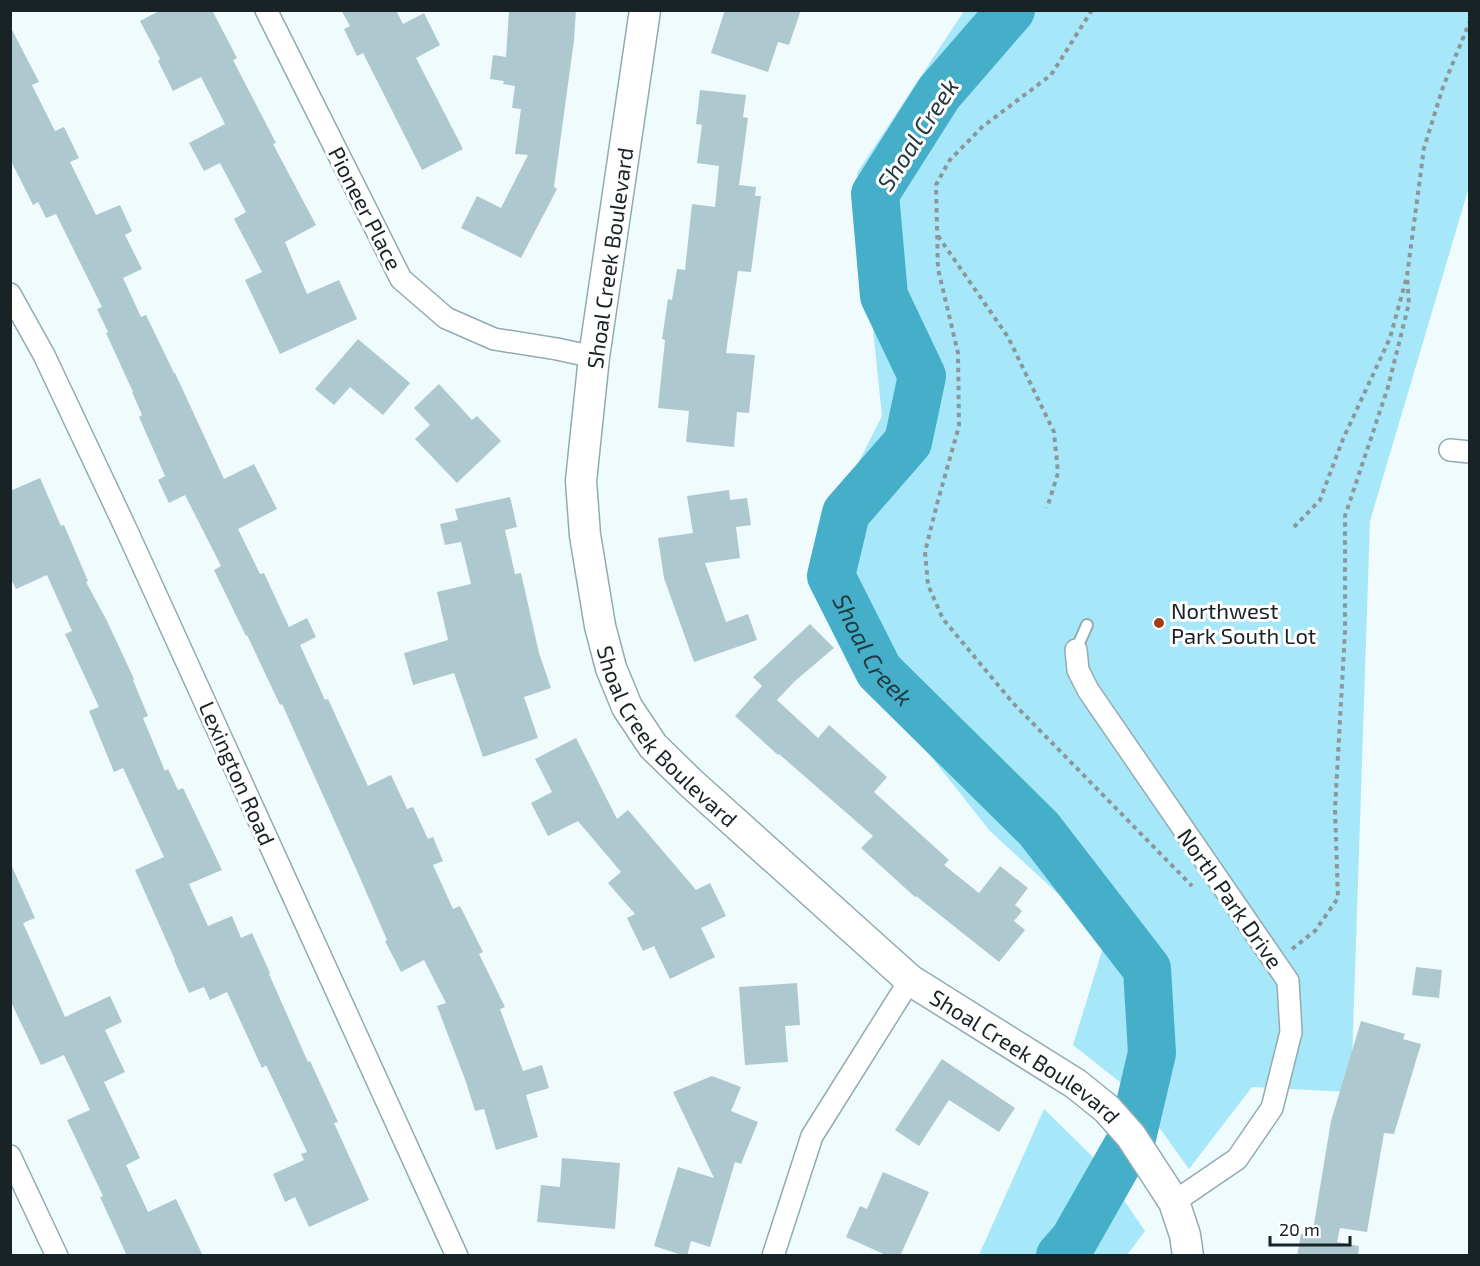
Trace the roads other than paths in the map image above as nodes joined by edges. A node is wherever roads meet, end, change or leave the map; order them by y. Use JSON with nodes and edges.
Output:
{"nodes":[{"id":1,"x":266,"y":10,"type":"edge"},
{"id":2,"x":645,"y":10,"type":"edge"},
{"id":3,"x":10,"y":294,"type":"edge"},
{"id":4,"x":594,"y":357,"type":"junction"},
{"id":5,"x":1087,"y":625,"type":"dead end"},
{"id":6,"x":1076,"y":650,"type":"joint"},
{"id":7,"x":910,"y":980,"type":"junction"},
{"id":8,"x":10,"y":1156,"type":"edge"},
{"id":9,"x":1168,"y":1191,"type":"junction"},
{"id":10,"x":57,"y":1256,"type":"edge"},
{"id":11,"x":457,"y":1256,"type":"edge"},
{"id":12,"x":773,"y":1256,"type":"edge"},
{"id":13,"x":1188,"y":1256,"type":"edge"}],
"edges":[{"from":1,"to":4,"type":"street","name":"Pioneer Place"},
{"from":2,"to":4,"type":"street","name":"Shoal Creek Boulevard"},
{"from":3,"to":11,"type":"street","name":"Lexington Road"},
{"from":4,"to":7,"type":"street","name":"Shoal Creek Boulevard"},
{"from":5,"to":6,"type":"lane"},
{"from":6,"to":9,"type":"street","name":"North Park Drive"},
{"from":7,"to":9,"type":"street","name":"Shoal Creek Boulevard"},
{"from":7,"to":12,"type":"street"},
{"from":8,"to":10,"type":"street"},
{"from":9,"to":13,"type":"street","name":"Shoal Creek Boulevard"}]}
